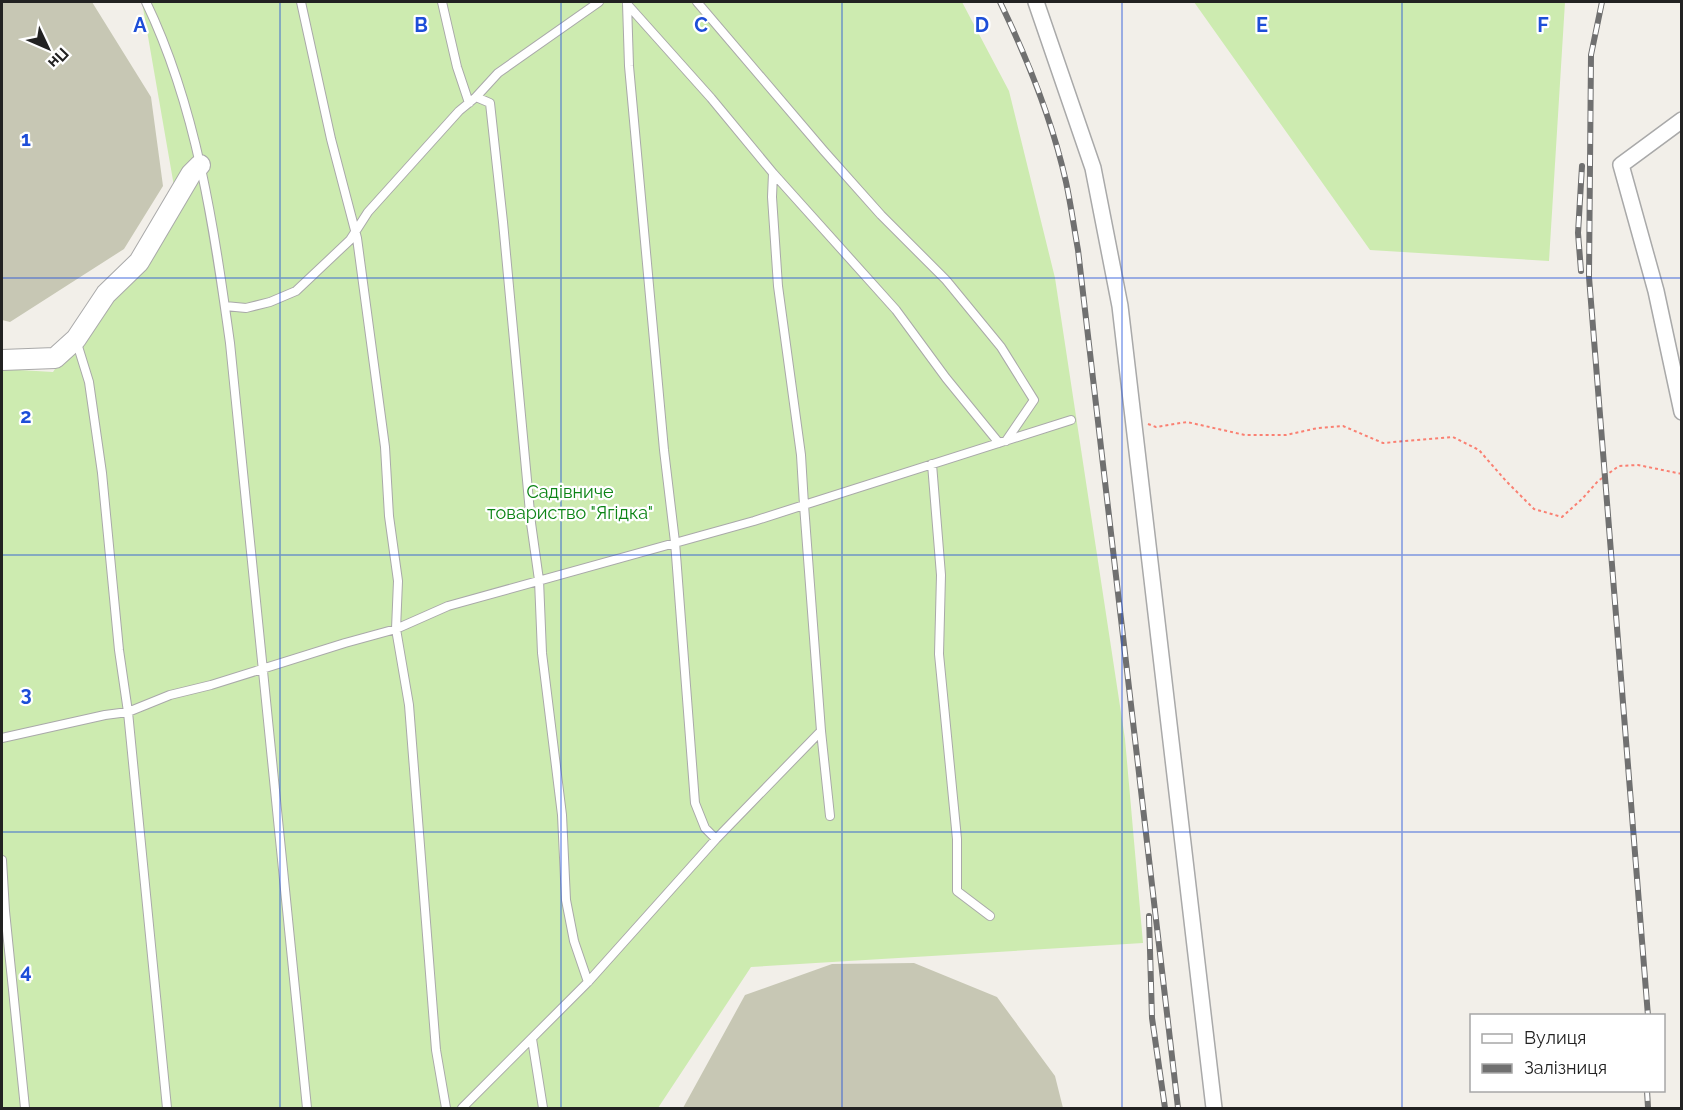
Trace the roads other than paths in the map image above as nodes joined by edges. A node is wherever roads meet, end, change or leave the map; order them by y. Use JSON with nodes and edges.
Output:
{"nodes":[{"id":1,"x":146,"y":2,"type":"edge"},
{"id":2,"x":301,"y":2,"type":"edge"},
{"id":3,"x":442,"y":2,"type":"edge"},
{"id":4,"x":599,"y":2,"type":"edge"},
{"id":5,"x":697,"y":2,"type":"edge"},
{"id":6,"x":1036,"y":2,"type":"edge"},
{"id":7,"x":627,"y":3,"type":"edge"},
{"id":8,"x":476,"y":97,"type":"junction"},
{"id":9,"x":469,"y":103,"type":"junction"},
{"id":10,"x":1682,"y":120,"type":"edge"},
{"id":11,"x":200,"y":165,"type":"junction"},
{"id":12,"x":773,"y":173,"type":"junction"},
{"id":13,"x":225,"y":306,"type":"junction"},
{"id":14,"x":76,"y":339,"type":"junction"},
{"id":15,"x":2,"y":360,"type":"edge"},
{"id":16,"x":1682,"y":412,"type":"edge"},
{"id":17,"x":1071,"y":420,"type":"dead end"},
{"id":18,"x":1002,"y":442,"type":"junction"},
{"id":19,"x":932,"y":464,"type":"junction"},
{"id":20,"x":804,"y":505,"type":"junction"},
{"id":21,"x":675,"y":542,"type":"junction"},
{"id":22,"x":539,"y":580,"type":"junction"},
{"id":23,"x":396,"y":629,"type":"junction"},
{"id":24,"x":263,"y":669,"type":"junction"},
{"id":25,"x":128,"y":712,"type":"junction"},
{"id":26,"x":821,"y":731,"type":"junction"},
{"id":27,"x":2,"y":738,"type":"edge"},
{"id":28,"x":830,"y":816,"type":"dead end"},
{"id":29,"x":716,"y":839,"type":"junction"},
{"id":30,"x":2,"y":860,"type":"edge"},
{"id":31,"x":990,"y":916,"type":"dead end"},
{"id":32,"x":588,"y":982,"type":"junction"},
{"id":33,"x":532,"y":1039,"type":"junction"},
{"id":34,"x":25,"y":1108,"type":"edge"},
{"id":35,"x":167,"y":1108,"type":"edge"},
{"id":36,"x":307,"y":1108,"type":"edge"},
{"id":37,"x":446,"y":1108,"type":"edge"},
{"id":38,"x":462,"y":1108,"type":"edge"},
{"id":39,"x":543,"y":1108,"type":"edge"},
{"id":40,"x":1214,"y":1108,"type":"edge"}],
"edges":[{"from":1,"to":11,"type":"lane"},
{"from":2,"to":23,"type":"lane"},
{"from":3,"to":9,"type":"lane"},
{"from":4,"to":8,"type":"lane"},
{"from":5,"to":18,"type":"lane"},
{"from":6,"to":40,"type":"street"},
{"from":7,"to":12,"type":"lane"},
{"from":7,"to":21,"type":"lane"},
{"from":8,"to":9,"type":"lane"},
{"from":8,"to":22,"type":"lane"},
{"from":9,"to":13,"type":"lane"},
{"from":10,"to":16,"type":"street"},
{"from":11,"to":13,"type":"lane"},
{"from":11,"to":14,"type":"street"},
{"from":12,"to":18,"type":"lane"},
{"from":12,"to":20,"type":"lane"},
{"from":13,"to":24,"type":"lane"},
{"from":14,"to":15,"type":"street"},
{"from":14,"to":25,"type":"lane"},
{"from":17,"to":18,"type":"lane"},
{"from":18,"to":19,"type":"lane"},
{"from":19,"to":20,"type":"lane"},
{"from":19,"to":31,"type":"lane"},
{"from":20,"to":21,"type":"lane"},
{"from":20,"to":26,"type":"lane"},
{"from":21,"to":22,"type":"lane"},
{"from":21,"to":29,"type":"lane"},
{"from":22,"to":23,"type":"lane"},
{"from":22,"to":32,"type":"lane"},
{"from":23,"to":24,"type":"lane"},
{"from":23,"to":37,"type":"lane"},
{"from":24,"to":25,"type":"lane"},
{"from":24,"to":36,"type":"lane"},
{"from":25,"to":27,"type":"lane"},
{"from":25,"to":35,"type":"lane"},
{"from":26,"to":28,"type":"lane"},
{"from":26,"to":29,"type":"lane"},
{"from":29,"to":32,"type":"lane"},
{"from":30,"to":34,"type":"lane"},
{"from":32,"to":33,"type":"lane"},
{"from":33,"to":38,"type":"lane"},
{"from":33,"to":39,"type":"lane"}]}
